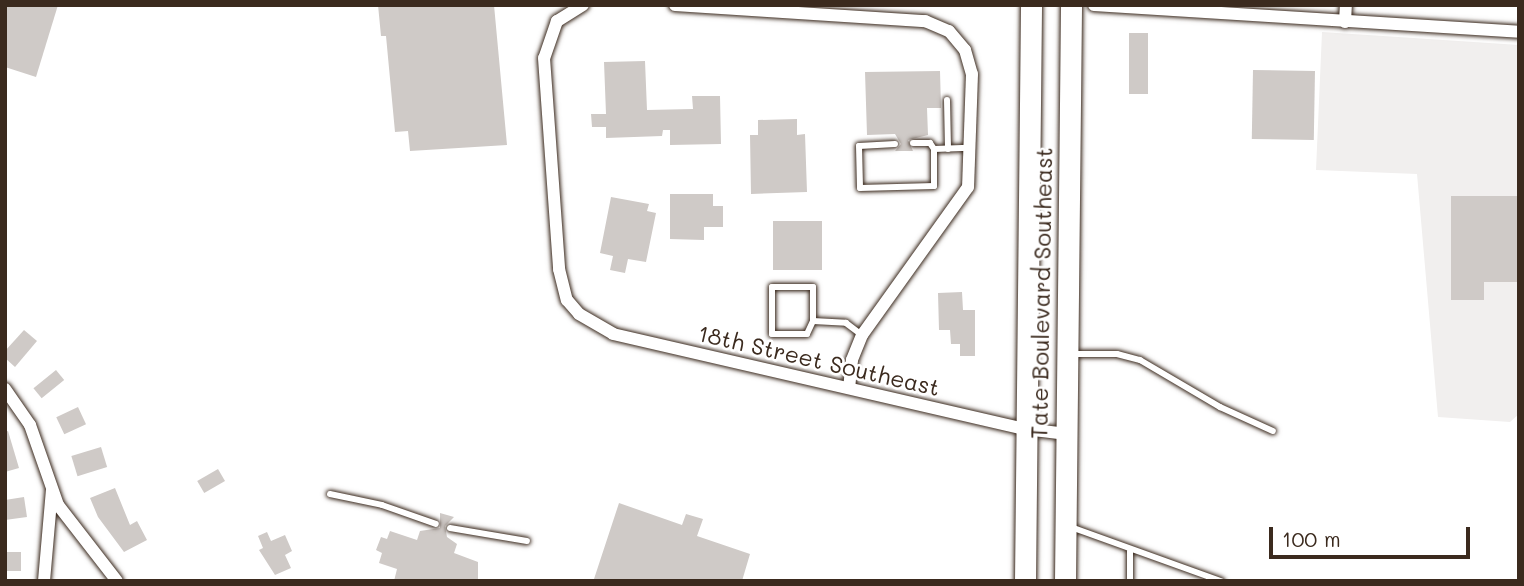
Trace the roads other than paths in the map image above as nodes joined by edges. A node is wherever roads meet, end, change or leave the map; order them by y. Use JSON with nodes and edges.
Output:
{"nodes":[{"id":1,"x":583,"y":5,"type":"edge"},
{"id":2,"x":675,"y":5,"type":"edge"},
{"id":3,"x":1031,"y":5,"type":"edge"},
{"id":4,"x":1072,"y":5,"type":"edge"},
{"id":5,"x":1094,"y":5,"type":"edge"},
{"id":6,"x":1346,"y":5,"type":"edge"},
{"id":7,"x":1345,"y":22,"type":"junction"},
{"id":8,"x":1519,"y":32,"type":"edge"},
{"id":9,"x":947,"y":100,"type":"dead end"},
{"id":10,"x":895,"y":144,"type":"dead end"},
{"id":11,"x":913,"y":144,"type":"dead end"},
{"id":12,"x":971,"y":148,"type":"junction"},
{"id":13,"x":934,"y":149,"type":"junction"},
{"id":14,"x":948,"y":149,"type":"junction"},
{"id":15,"x":813,"y":321,"type":"junction"},
{"id":16,"x":862,"y":335,"type":"junction"},
{"id":17,"x":1066,"y":354,"type":"junction"},
{"id":18,"x":849,"y":388,"type":"junction"},
{"id":19,"x":5,"y":389,"type":"edge"},
{"id":20,"x":1026,"y":429,"type":"junction"},
{"id":21,"x":1273,"y":431,"type":"dead end"},
{"id":22,"x":1065,"y":434,"type":"junction"},
{"id":23,"x":52,"y":488,"type":"junction"},
{"id":24,"x":330,"y":494,"type":"dead end"},
{"id":25,"x":436,"y":524,"type":"dead end"},
{"id":26,"x":1064,"y":524,"type":"junction"},
{"id":27,"x":450,"y":528,"type":"dead end"},
{"id":28,"x":527,"y":541,"type":"dead end"},
{"id":29,"x":1130,"y":551,"type":"junction"},
{"id":30,"x":44,"y":581,"type":"edge"},
{"id":31,"x":117,"y":581,"type":"edge"},
{"id":32,"x":1025,"y":581,"type":"edge"},
{"id":33,"x":1065,"y":581,"type":"edge"},
{"id":34,"x":1130,"y":581,"type":"edge"},
{"id":35,"x":1221,"y":581,"type":"edge"}],
"edges":[{"from":1,"to":18,"type":"street","name":"18th Street Southeast"},
{"from":2,"to":12,"type":"street"},
{"from":3,"to":20,"type":"main road","name":"Tate Boulevard Southeast"},
{"from":4,"to":17,"type":"main road","name":"Tate Boulevard Southeast"},
{"from":5,"to":7,"type":"street"},
{"from":6,"to":7,"type":"street"},
{"from":7,"to":8,"type":"street"},
{"from":9,"to":14,"type":"lane"},
{"from":10,"to":13,"type":"lane"},
{"from":11,"to":13,"type":"lane"},
{"from":12,"to":14,"type":"lane"},
{"from":12,"to":16,"type":"street"},
{"from":13,"to":14,"type":"lane"},
{"from":15,"to":15,"type":"lane"},
{"from":15,"to":16,"type":"lane"},
{"from":16,"to":18,"type":"street"},
{"from":17,"to":21,"type":"lane"},
{"from":17,"to":22,"type":"main road","name":"Tate Boulevard Southeast"},
{"from":18,"to":20,"type":"street","name":"18th Street Southeast"},
{"from":19,"to":23,"type":"street"},
{"from":20,"to":22,"type":"street","name":"18th Street Southeast"},
{"from":20,"to":32,"type":"main road","name":"Tate Boulevard Southeast"},
{"from":22,"to":26,"type":"main road","name":"Tate Boulevard Southeast"},
{"from":23,"to":30,"type":"street"},
{"from":23,"to":31,"type":"street"},
{"from":24,"to":25,"type":"lane"},
{"from":26,"to":29,"type":"lane"},
{"from":26,"to":33,"type":"main road","name":"Tate Boulevard Southeast"},
{"from":27,"to":28,"type":"lane"},
{"from":29,"to":34,"type":"lane"},
{"from":29,"to":35,"type":"lane"}]}
